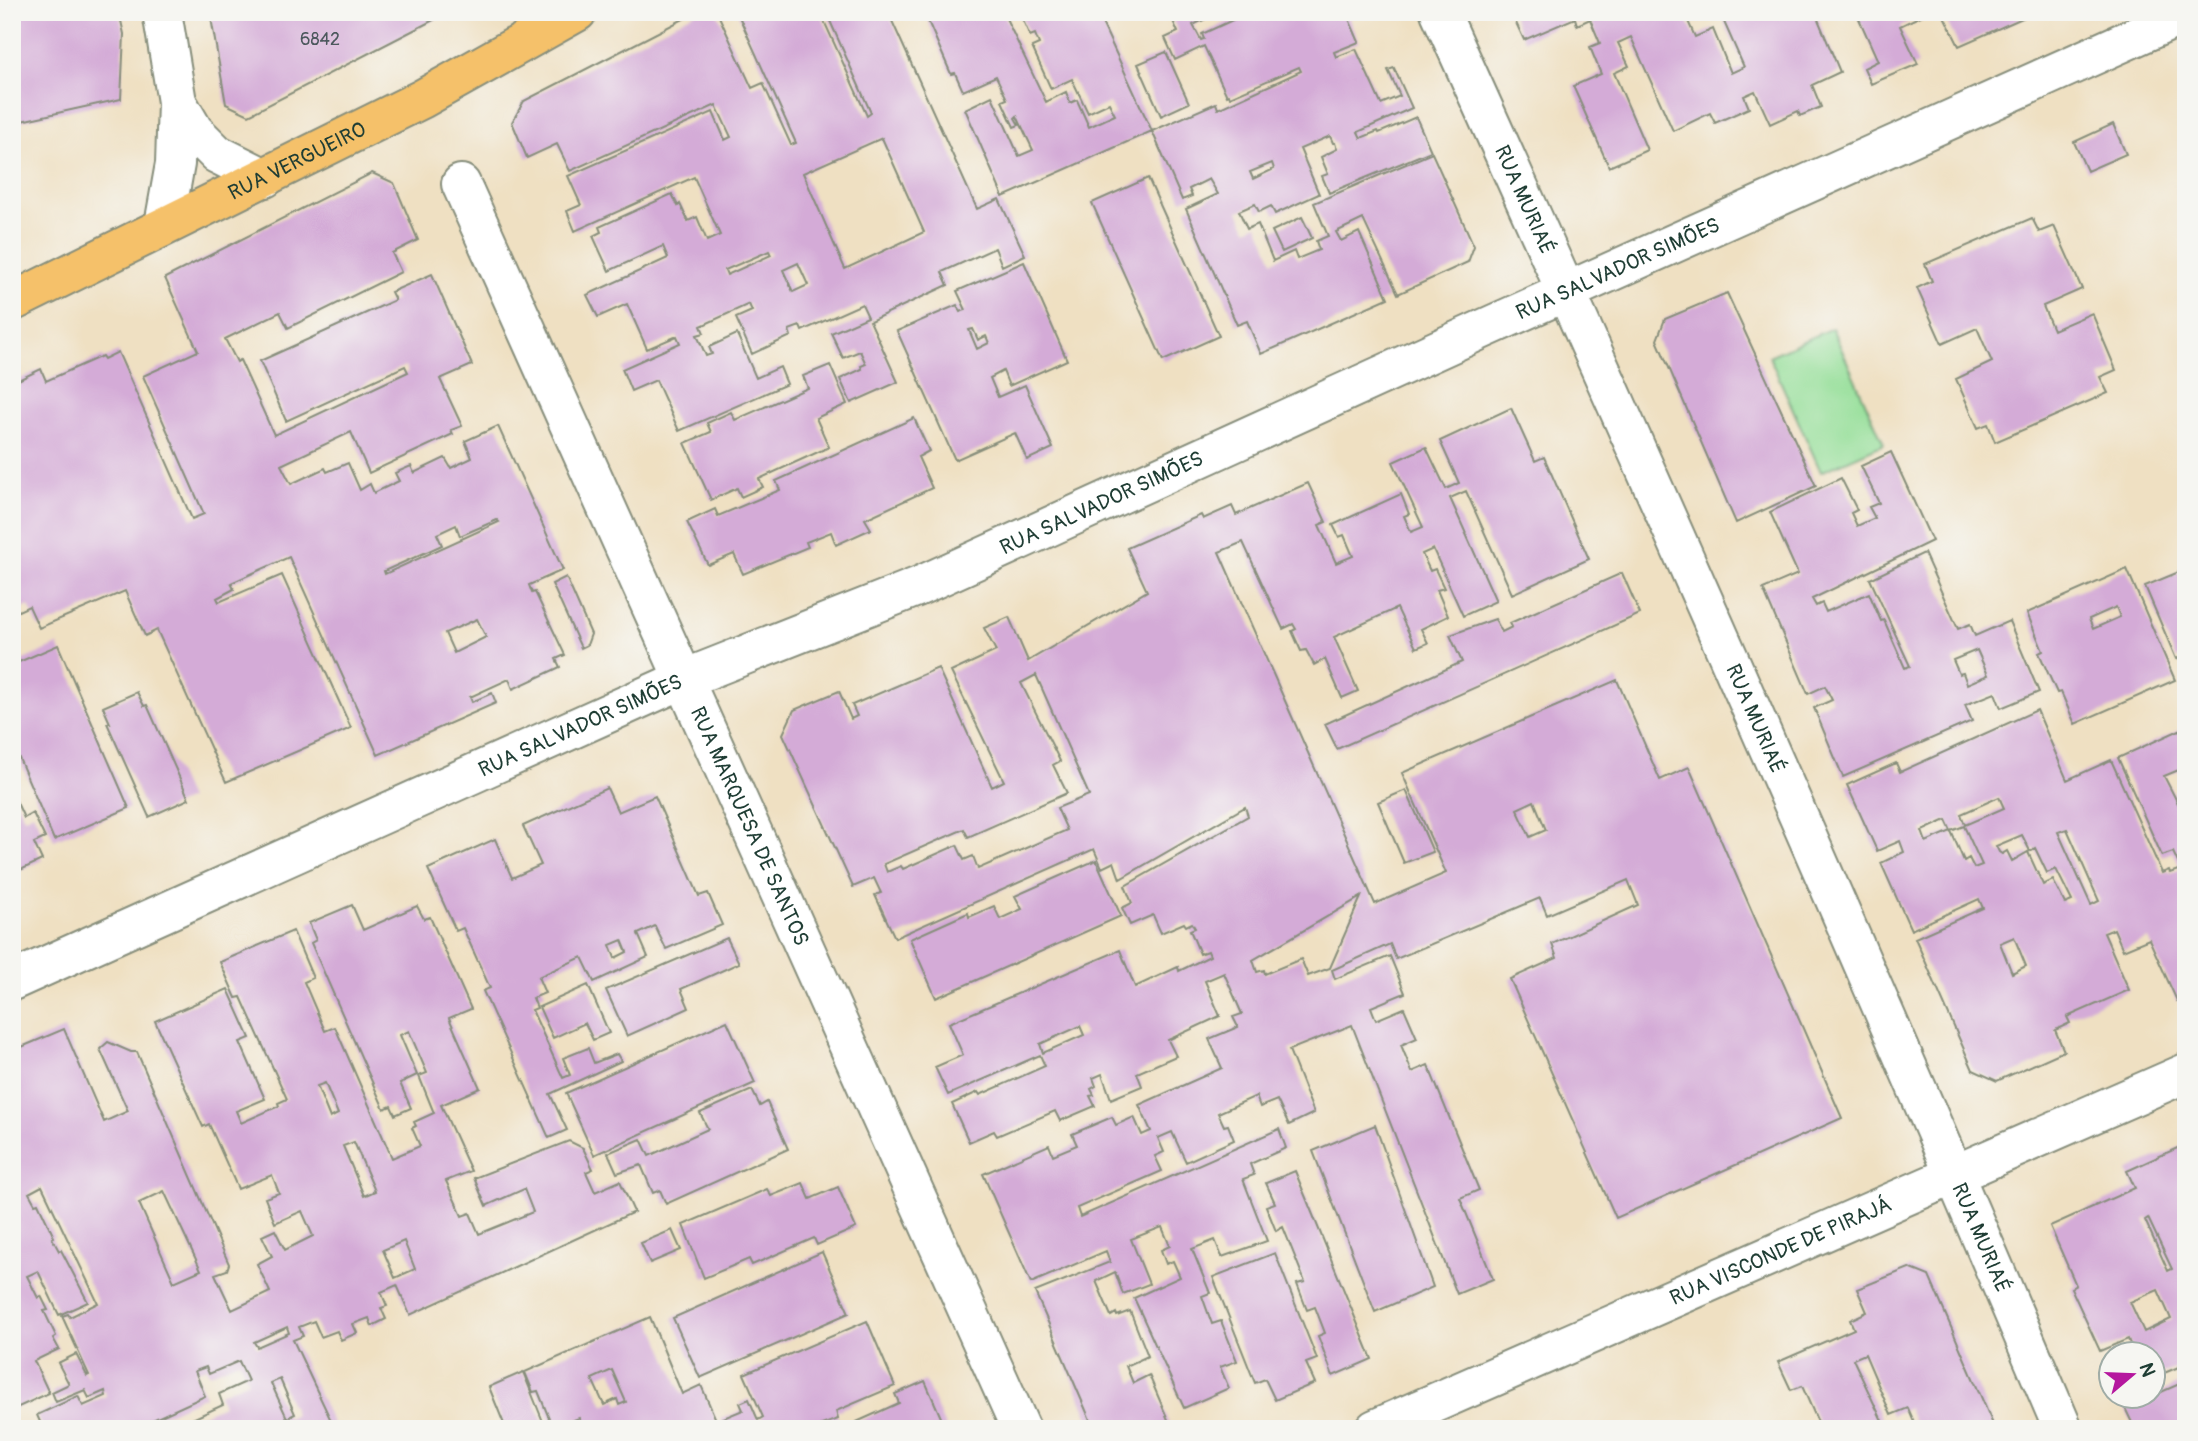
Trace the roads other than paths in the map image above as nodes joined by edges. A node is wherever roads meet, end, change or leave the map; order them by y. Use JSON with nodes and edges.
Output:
{"nodes":[{"id":1,"x":162,"y":12,"type":"edge"},
{"id":2,"x":577,"y":12,"type":"edge"},
{"id":3,"x":1440,"y":12,"type":"edge"},
{"id":4,"x":2186,"y":14,"type":"edge"},
{"id":5,"x":177,"y":102,"type":"junction"},
{"id":6,"x":265,"y":178,"type":"junction"},
{"id":7,"x":461,"y":184,"type":"dead end"},
{"id":8,"x":164,"y":225,"type":"junction"},
{"id":9,"x":1567,"y":291,"type":"junction"},
{"id":10,"x":12,"y":302,"type":"edge"},
{"id":11,"x":684,"y":679,"type":"junction"},
{"id":12,"x":12,"y":981,"type":"edge"},
{"id":13,"x":2186,"y":1073,"type":"edge"},
{"id":14,"x":1955,"y":1175,"type":"junction"},
{"id":15,"x":1021,"y":1429,"type":"edge"},
{"id":16,"x":1375,"y":1429,"type":"edge"},
{"id":17,"x":2063,"y":1429,"type":"edge"}],
"edges":[{"from":1,"to":5,"type":"street"},
{"from":2,"to":6,"type":"main road","name":"RUA VERGUEIRO"},
{"from":3,"to":9,"type":"street","name":"RUA MURIAÉ"},
{"from":4,"to":9,"type":"street","name":"RUA SALVADOR SIMÕES"},
{"from":5,"to":6,"type":"street"},
{"from":5,"to":8,"type":"street"},
{"from":6,"to":8,"type":"main road","name":"RUA VERGUEIRO"},
{"from":7,"to":11,"type":"street","name":"RUA MARQUESA DE SANTOS"},
{"from":8,"to":10,"type":"main road","name":"RUA VERGUEIRO"},
{"from":9,"to":11,"type":"street","name":"RUA SALVADOR SIMÕES"},
{"from":9,"to":14,"type":"street","name":"RUA MURIAÉ"},
{"from":11,"to":12,"type":"street","name":"RUA SALVADOR SIMÕES"},
{"from":11,"to":15,"type":"street","name":"RUA MARQUESA DE SANTOS"},
{"from":13,"to":14,"type":"street","name":"RUA VISCONDE DE PIRAJÁ"},
{"from":14,"to":16,"type":"street","name":"RUA VISCONDE DE PIRAJÁ"},
{"from":14,"to":17,"type":"street","name":"RUA MURIAÉ"}]}
